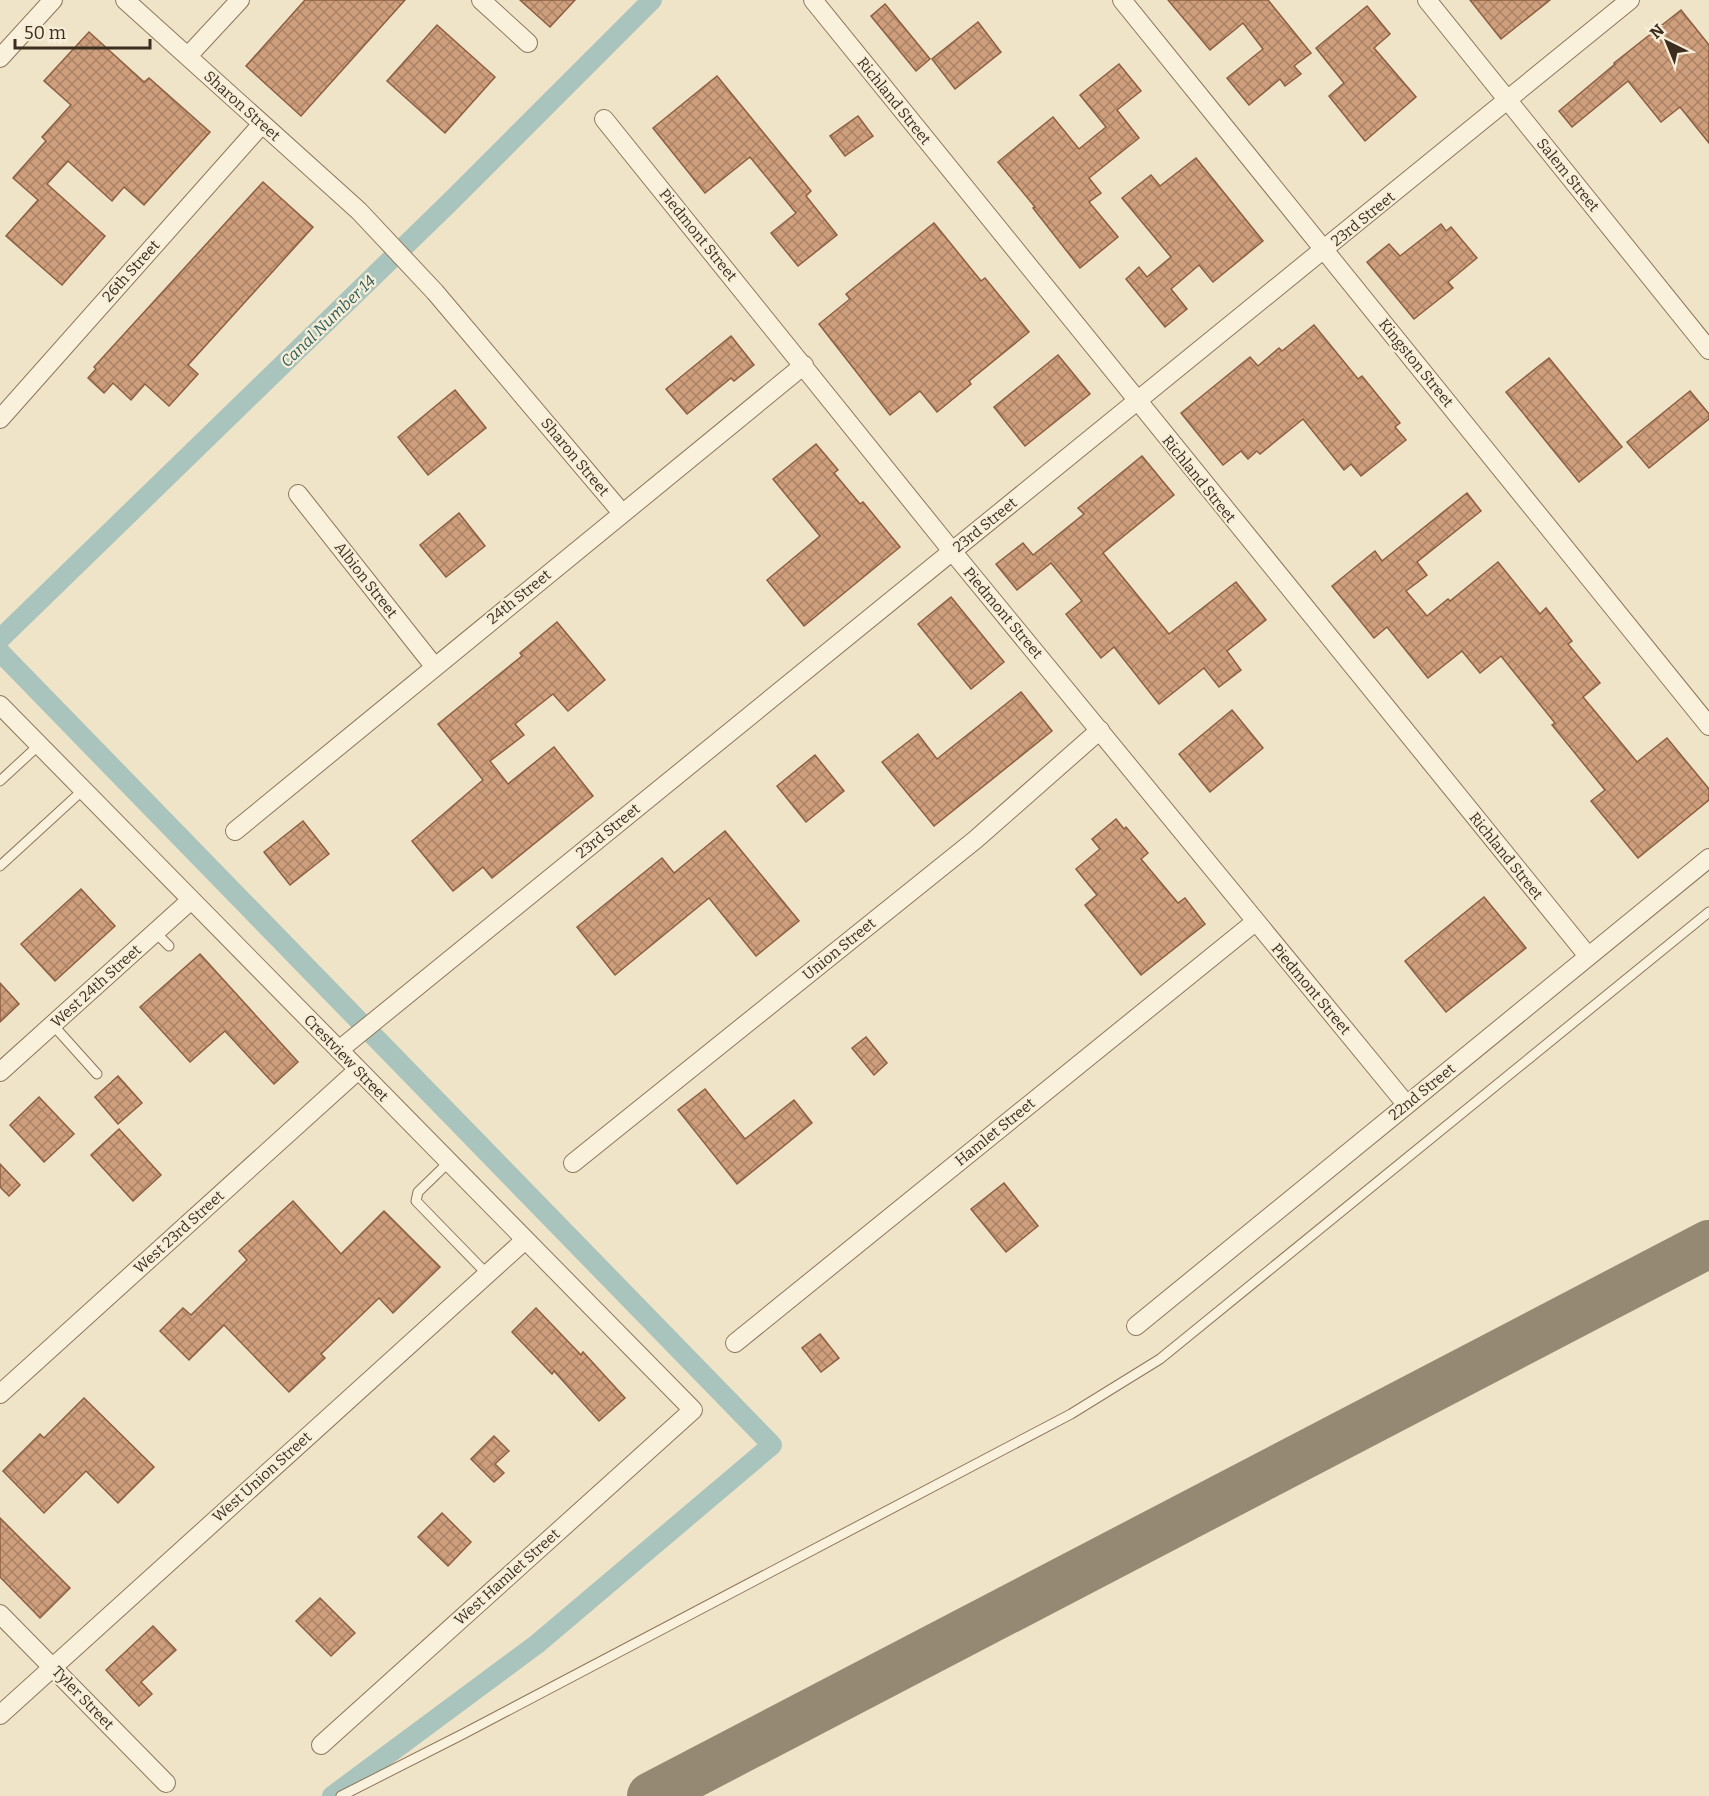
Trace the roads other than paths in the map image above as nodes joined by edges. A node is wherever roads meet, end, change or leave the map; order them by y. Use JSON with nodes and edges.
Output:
{"nodes":[{"id":1,"x":53,"y":0,"type":"edge"},
{"id":2,"x":125,"y":0,"type":"edge"},
{"id":3,"x":240,"y":0,"type":"edge"},
{"id":4,"x":481,"y":0,"type":"edge"},
{"id":5,"x":813,"y":0,"type":"edge"},
{"id":6,"x":1122,"y":0,"type":"edge"},
{"id":7,"x":1427,"y":0,"type":"edge"},
{"id":8,"x":1630,"y":0,"type":"edge"},
{"id":9,"x":528,"y":43,"type":"dead end"},
{"id":10,"x":188,"y":56,"type":"junction"},
{"id":11,"x":0,"y":58,"type":"edge"},
{"id":12,"x":1509,"y":101,"type":"junction"},
{"id":13,"x":604,"y":119,"type":"dead end"},
{"id":14,"x":262,"y":124,"type":"junction"},
{"id":15,"x":1325,"y":250,"type":"junction"},
{"id":16,"x":1709,"y":350,"type":"edge"},
{"id":17,"x":804,"y":365,"type":"junction"},
{"id":18,"x":1137,"y":401,"type":"junction"},
{"id":19,"x":0,"y":419,"type":"edge"},
{"id":20,"x":298,"y":494,"type":"dead end"},
{"id":21,"x":622,"y":513,"type":"junction"},
{"id":22,"x":952,"y":552,"type":"junction"},
{"id":23,"x":434,"y":666,"type":"junction"},
{"id":24,"x":0,"y":705,"type":"edge"},
{"id":25,"x":1709,"y":726,"type":"edge"},
{"id":26,"x":1100,"y":730,"type":"junction"},
{"id":27,"x":39,"y":745,"type":"junction"},
{"id":28,"x":0,"y":781,"type":"edge"},
{"id":29,"x":83,"y":790,"type":"junction"},
{"id":30,"x":235,"y":831,"type":"dead end"},
{"id":31,"x":1709,"y":858,"type":"edge"},
{"id":32,"x":0,"y":866,"type":"edge"},
{"id":33,"x":191,"y":900,"type":"junction"},
{"id":34,"x":1709,"y":912,"type":"edge"},
{"id":35,"x":1255,"y":922,"type":"junction"},
{"id":36,"x":155,"y":932,"type":"junction"},
{"id":37,"x":169,"y":946,"type":"dead end"},
{"id":38,"x":1588,"y":956,"type":"junction"},
{"id":39,"x":52,"y":1025,"type":"junction"},
{"id":40,"x":346,"y":1045,"type":"junction"},
{"id":41,"x":358,"y":1070,"type":"junction"},
{"id":42,"x":0,"y":1072,"type":"edge"},
{"id":43,"x":97,"y":1074,"type":"dead end"},
{"id":44,"x":1407,"y":1104,"type":"junction"},
{"id":45,"x":449,"y":1162,"type":"junction"},
{"id":46,"x":573,"y":1163,"type":"dead end"},
{"id":47,"x":525,"y":1240,"type":"junction"},
{"id":48,"x":487,"y":1274,"type":"junction"},
{"id":49,"x":1136,"y":1326,"type":"dead end"},
{"id":50,"x":735,"y":1343,"type":"dead end"},
{"id":51,"x":0,"y":1394,"type":"edge"},
{"id":52,"x":693,"y":1410,"type":"joint"},
{"id":53,"x":0,"y":1614,"type":"edge"},
{"id":54,"x":53,"y":1667,"type":"junction"},
{"id":55,"x":0,"y":1715,"type":"edge"},
{"id":56,"x":321,"y":1745,"type":"dead end"},
{"id":57,"x":166,"y":1783,"type":"dead end"},
{"id":58,"x":341,"y":1796,"type":"edge"}],
"edges":[{"from":1,"to":11,"type":"street"},
{"from":2,"to":10,"type":"street","name":"Sharon Street"},
{"from":3,"to":10,"type":"street"},
{"from":4,"to":9,"type":"street"},
{"from":5,"to":18,"type":"street","name":"Richland Street"},
{"from":6,"to":15,"type":"street","name":"Kingston Street"},
{"from":7,"to":12,"type":"street","name":"Salem Street"},
{"from":8,"to":12,"type":"street","name":"23rd Street"},
{"from":10,"to":14,"type":"street","name":"Sharon Street"},
{"from":12,"to":15,"type":"street","name":"23rd Street"},
{"from":12,"to":16,"type":"street","name":"Salem Street"},
{"from":13,"to":17,"type":"street","name":"Piedmont Street"},
{"from":14,"to":19,"type":"street","name":"26th Street"},
{"from":14,"to":21,"type":"street","name":"Sharon Street"},
{"from":15,"to":18,"type":"street","name":"23rd Street"},
{"from":15,"to":25,"type":"street","name":"Kingston Street"},
{"from":17,"to":21,"type":"street","name":"24th Street"},
{"from":17,"to":22,"type":"street","name":"Piedmont Street"},
{"from":18,"to":22,"type":"street","name":"23rd Street"},
{"from":18,"to":38,"type":"street","name":"Richland Street"},
{"from":20,"to":23,"type":"street","name":"Albion Street"},
{"from":21,"to":23,"type":"street","name":"24th Street"},
{"from":22,"to":26,"type":"street","name":"Piedmont Street"},
{"from":22,"to":40,"type":"street","name":"23rd Street"},
{"from":23,"to":30,"type":"street","name":"24th Street"},
{"from":24,"to":27,"type":"street","name":"Crestview Street"},
{"from":26,"to":35,"type":"street","name":"Piedmont Street"},
{"from":26,"to":46,"type":"street","name":"Union Street"},
{"from":27,"to":28,"type":"lane"},
{"from":27,"to":29,"type":"street","name":"Crestview Street"},
{"from":29,"to":32,"type":"lane"},
{"from":29,"to":33,"type":"street","name":"Crestview Street"},
{"from":31,"to":38,"type":"street","name":"22nd Street"},
{"from":33,"to":36,"type":"street","name":"West 24th Street"},
{"from":33,"to":40,"type":"street","name":"Crestview Street"},
{"from":34,"to":58,"type":"lane"},
{"from":35,"to":44,"type":"street","name":"Piedmont Street"},
{"from":35,"to":50,"type":"street","name":"Hamlet Street"},
{"from":36,"to":37,"type":"lane"},
{"from":36,"to":39,"type":"street","name":"West 24th Street"},
{"from":38,"to":44,"type":"street","name":"22nd Street"},
{"from":39,"to":42,"type":"street","name":"West 24th Street"},
{"from":39,"to":43,"type":"lane"},
{"from":40,"to":41,"type":"street","name":"Crestview Street"},
{"from":41,"to":45,"type":"street","name":"Crestview Street"},
{"from":41,"to":51,"type":"street","name":"West 23rd Street"},
{"from":44,"to":49,"type":"street","name":"22nd Street"},
{"from":45,"to":47,"type":"street","name":"Crestview Street"},
{"from":45,"to":48,"type":"lane"},
{"from":47,"to":48,"type":"street","name":"West Union Street"},
{"from":47,"to":52,"type":"street","name":"Crestview Street"},
{"from":48,"to":54,"type":"street","name":"West Union Street"},
{"from":52,"to":56,"type":"street","name":"West Hamlet Street"},
{"from":53,"to":54,"type":"street","name":"Tyler Street"},
{"from":54,"to":55,"type":"street","name":"West Union Street"},
{"from":54,"to":57,"type":"street","name":"Tyler Street"}]}
